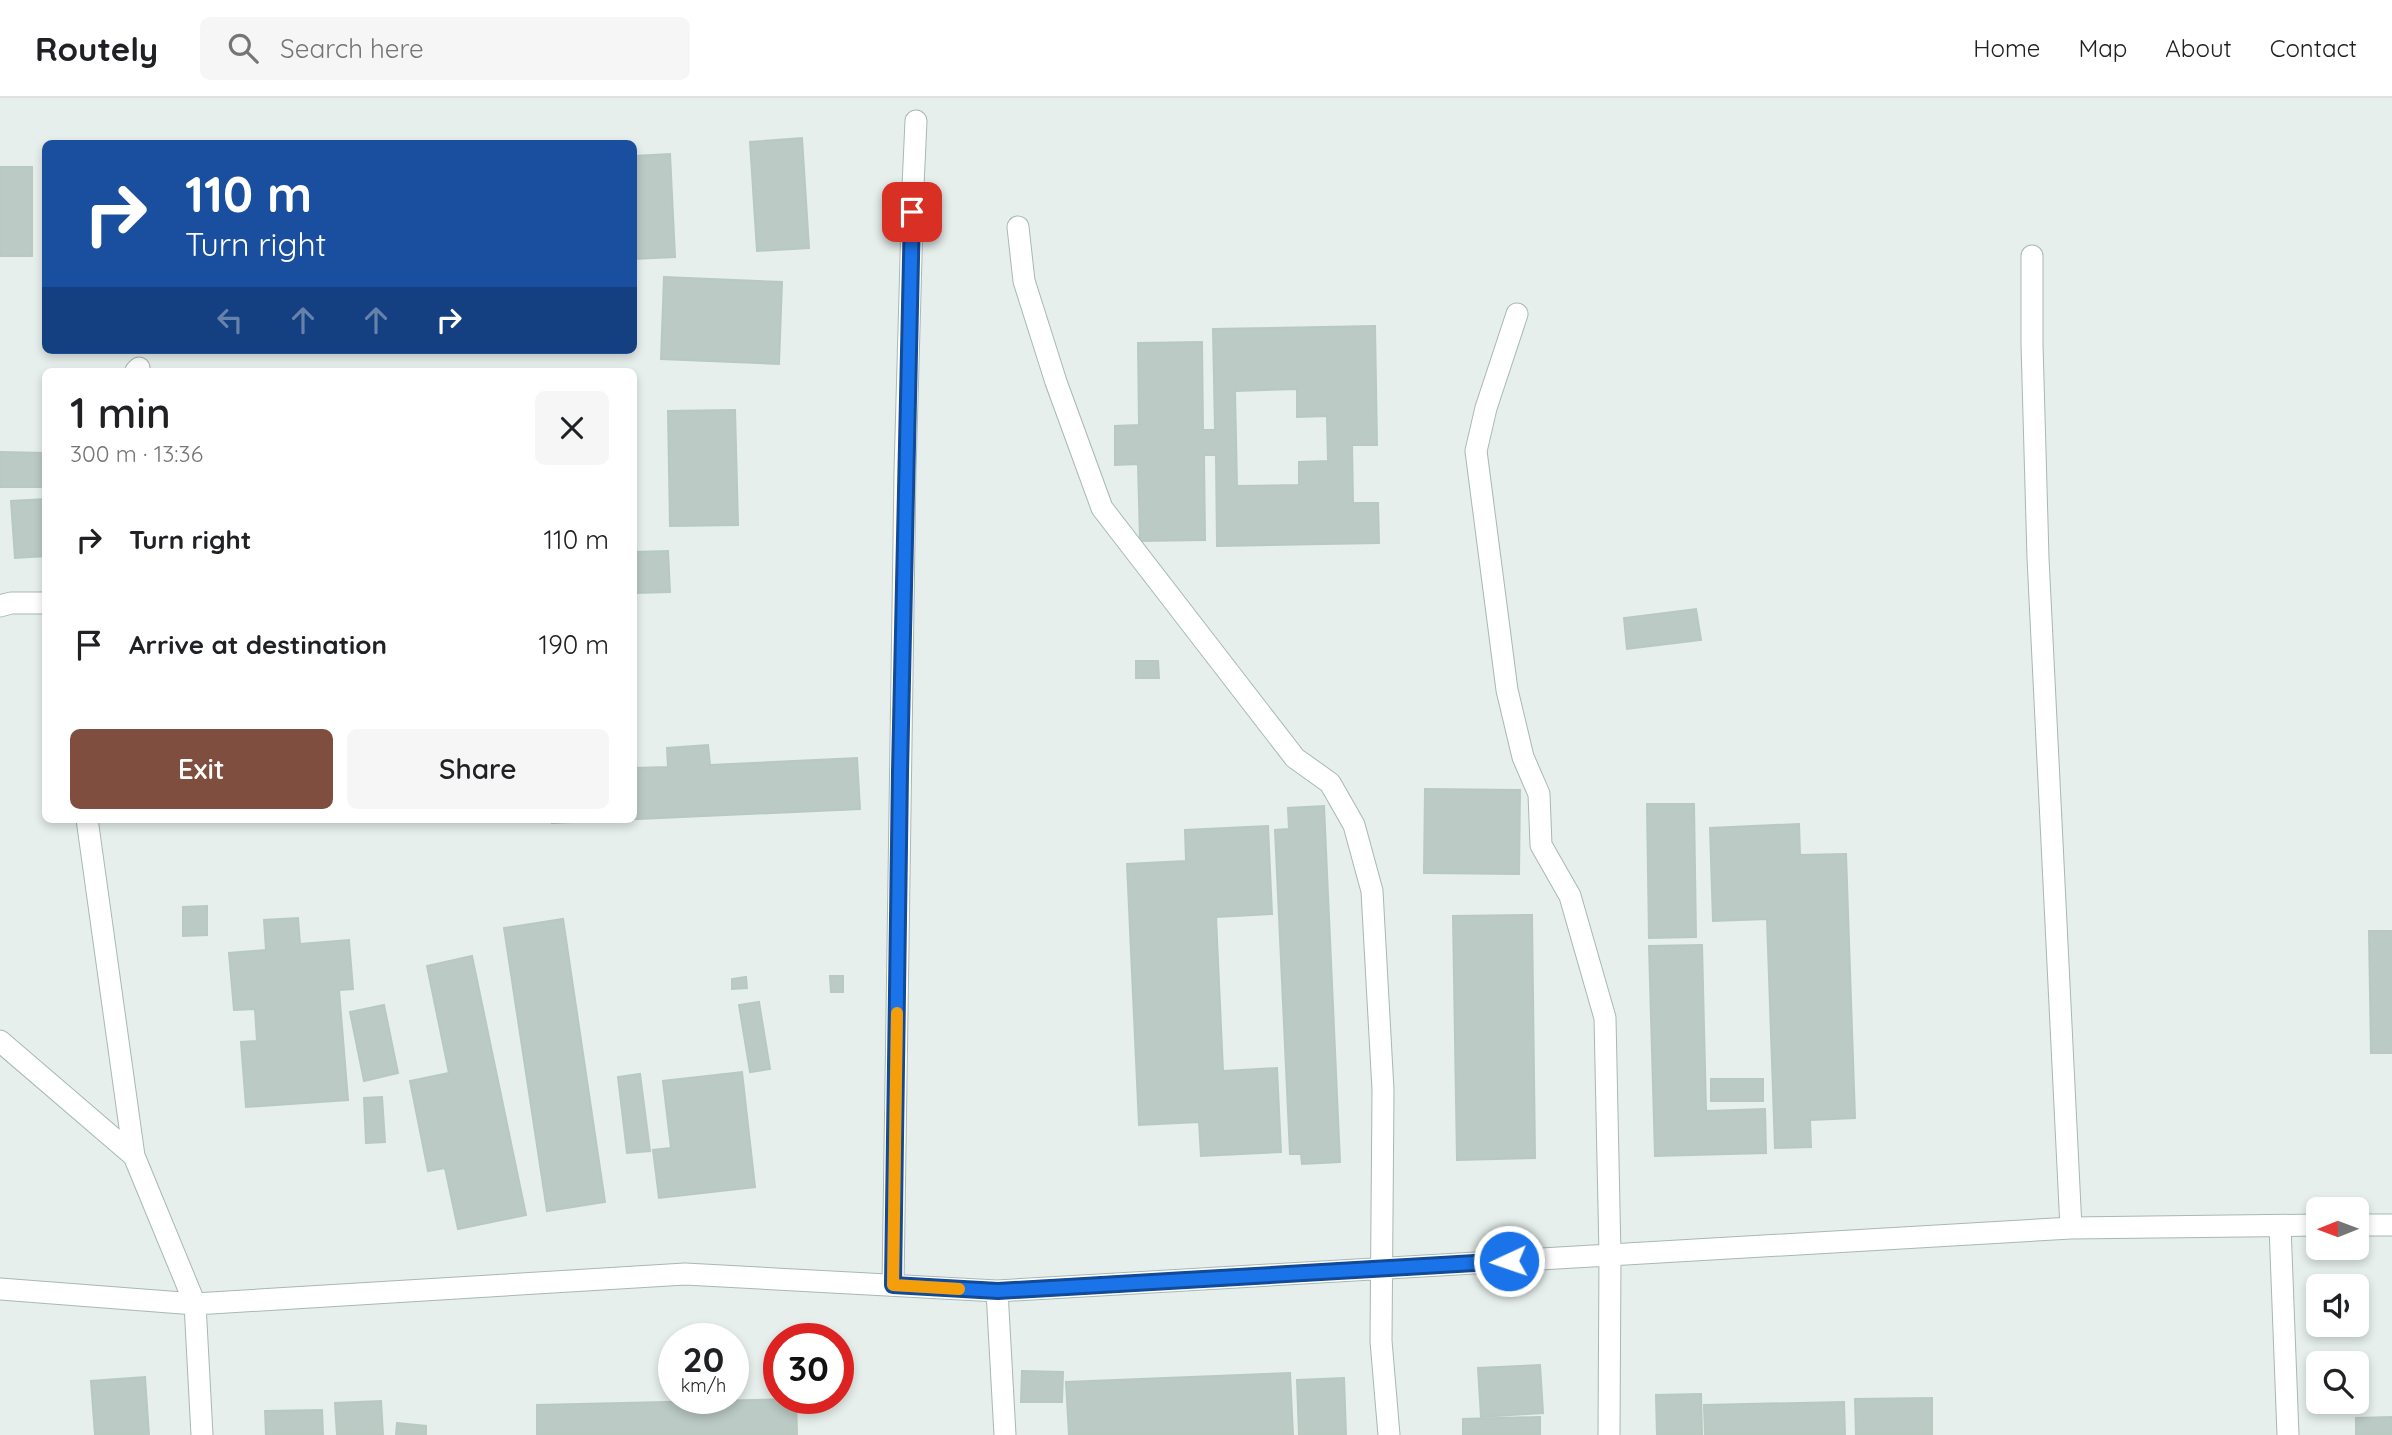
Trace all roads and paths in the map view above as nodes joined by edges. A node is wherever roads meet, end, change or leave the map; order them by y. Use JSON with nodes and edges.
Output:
{"nodes":[{"id":1,"x":916,"y":121,"type":"dead end"},
{"id":2,"x":1018,"y":227,"type":"dead end"},
{"id":3,"x":2032,"y":256,"type":"dead end"},
{"id":4,"x":1517,"y":314,"type":"dead end"},
{"id":5,"x":42,"y":603,"type":"edge"},
{"id":6,"x":0,"y":606,"type":"edge"},
{"id":7,"x":88,"y":823,"type":"edge"},
{"id":8,"x":0,"y":1041,"type":"edge"},
{"id":9,"x":134,"y":1157,"type":"junction"},
{"id":10,"x":2306,"y":1225,"type":"edge"},
{"id":11,"x":2370,"y":1225,"type":"edge"},
{"id":12,"x":2392,"y":1225,"type":"edge"},
{"id":13,"x":2280,"y":1226,"type":"junction"},
{"id":14,"x":2071,"y":1228,"type":"junction"},
{"id":15,"x":1610,"y":1255,"type":"junction"},
{"id":16,"x":1383,"y":1268,"type":"junction"},
{"id":17,"x":893,"y":1285,"type":"junction"},
{"id":18,"x":0,"y":1289,"type":"edge"},
{"id":19,"x":998,"y":1291,"type":"junction"},
{"id":20,"x":195,"y":1304,"type":"junction"},
{"id":21,"x":202,"y":1435,"type":"edge"},
{"id":22,"x":1005,"y":1435,"type":"edge"},
{"id":23,"x":1389,"y":1435,"type":"edge"},
{"id":24,"x":1609,"y":1435,"type":"edge"},
{"id":25,"x":2288,"y":1435,"type":"edge"}],
"edges":[{"from":1,"to":17,"type":"street"},
{"from":2,"to":16,"type":"street"},
{"from":3,"to":14,"type":"street"},
{"from":4,"to":15,"type":"street"},
{"from":5,"to":6,"type":"street"},
{"from":7,"to":9,"type":"street"},
{"from":8,"to":9,"type":"street"},
{"from":9,"to":20,"type":"street"},
{"from":10,"to":13,"type":"street"},
{"from":11,"to":12,"type":"street"},
{"from":13,"to":14,"type":"street"},
{"from":13,"to":25,"type":"street"},
{"from":14,"to":15,"type":"street"},
{"from":15,"to":16,"type":"street"},
{"from":15,"to":24,"type":"street"},
{"from":16,"to":19,"type":"street"},
{"from":16,"to":23,"type":"street"},
{"from":17,"to":19,"type":"street"},
{"from":17,"to":20,"type":"street"},
{"from":18,"to":20,"type":"street"},
{"from":19,"to":22,"type":"street"},
{"from":20,"to":21,"type":"street"}]}
